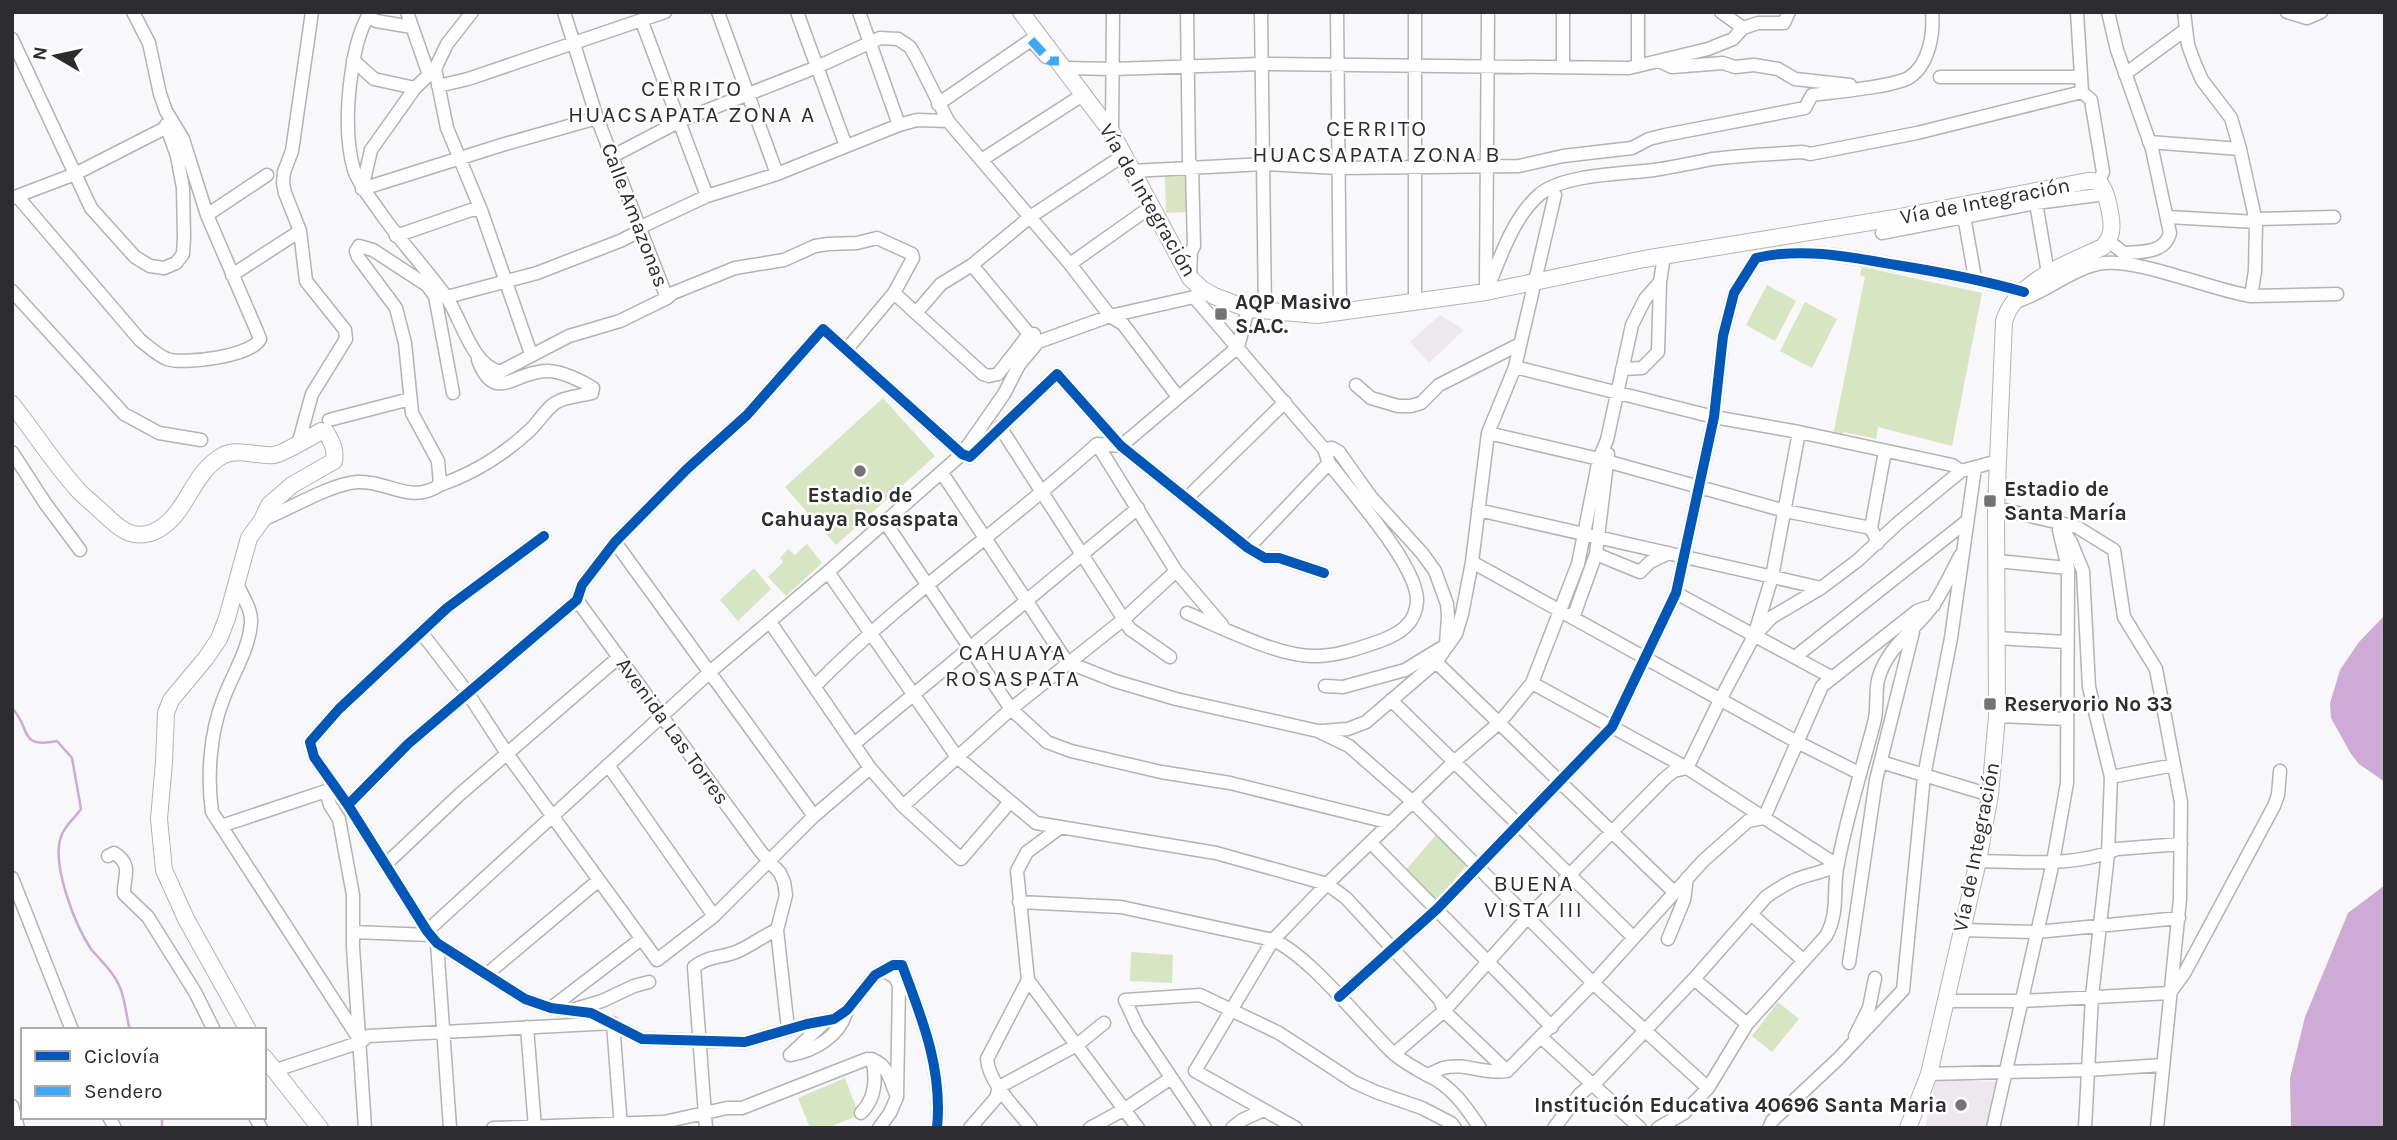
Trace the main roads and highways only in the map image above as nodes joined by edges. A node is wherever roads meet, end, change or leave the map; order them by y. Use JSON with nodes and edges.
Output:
{"nodes":[{"id":1,"x":1021,"y":12,"type":"edge"},
{"id":2,"x":12,"y":404,"type":"edge"},
{"id":3,"x":247,"y":1028,"type":"edge"},
{"id":4,"x":266,"y":1058,"type":"edge"},
{"id":5,"x":320,"y":1128,"type":"edge"},
{"id":6,"x":1908,"y":1128,"type":"edge"}],
"edges":[{"from":1,"to":6,"type":"main road","name":"Vía de Integración"},
{"from":2,"to":3,"type":"main road"},
{"from":4,"to":5,"type":"main road"}]}
